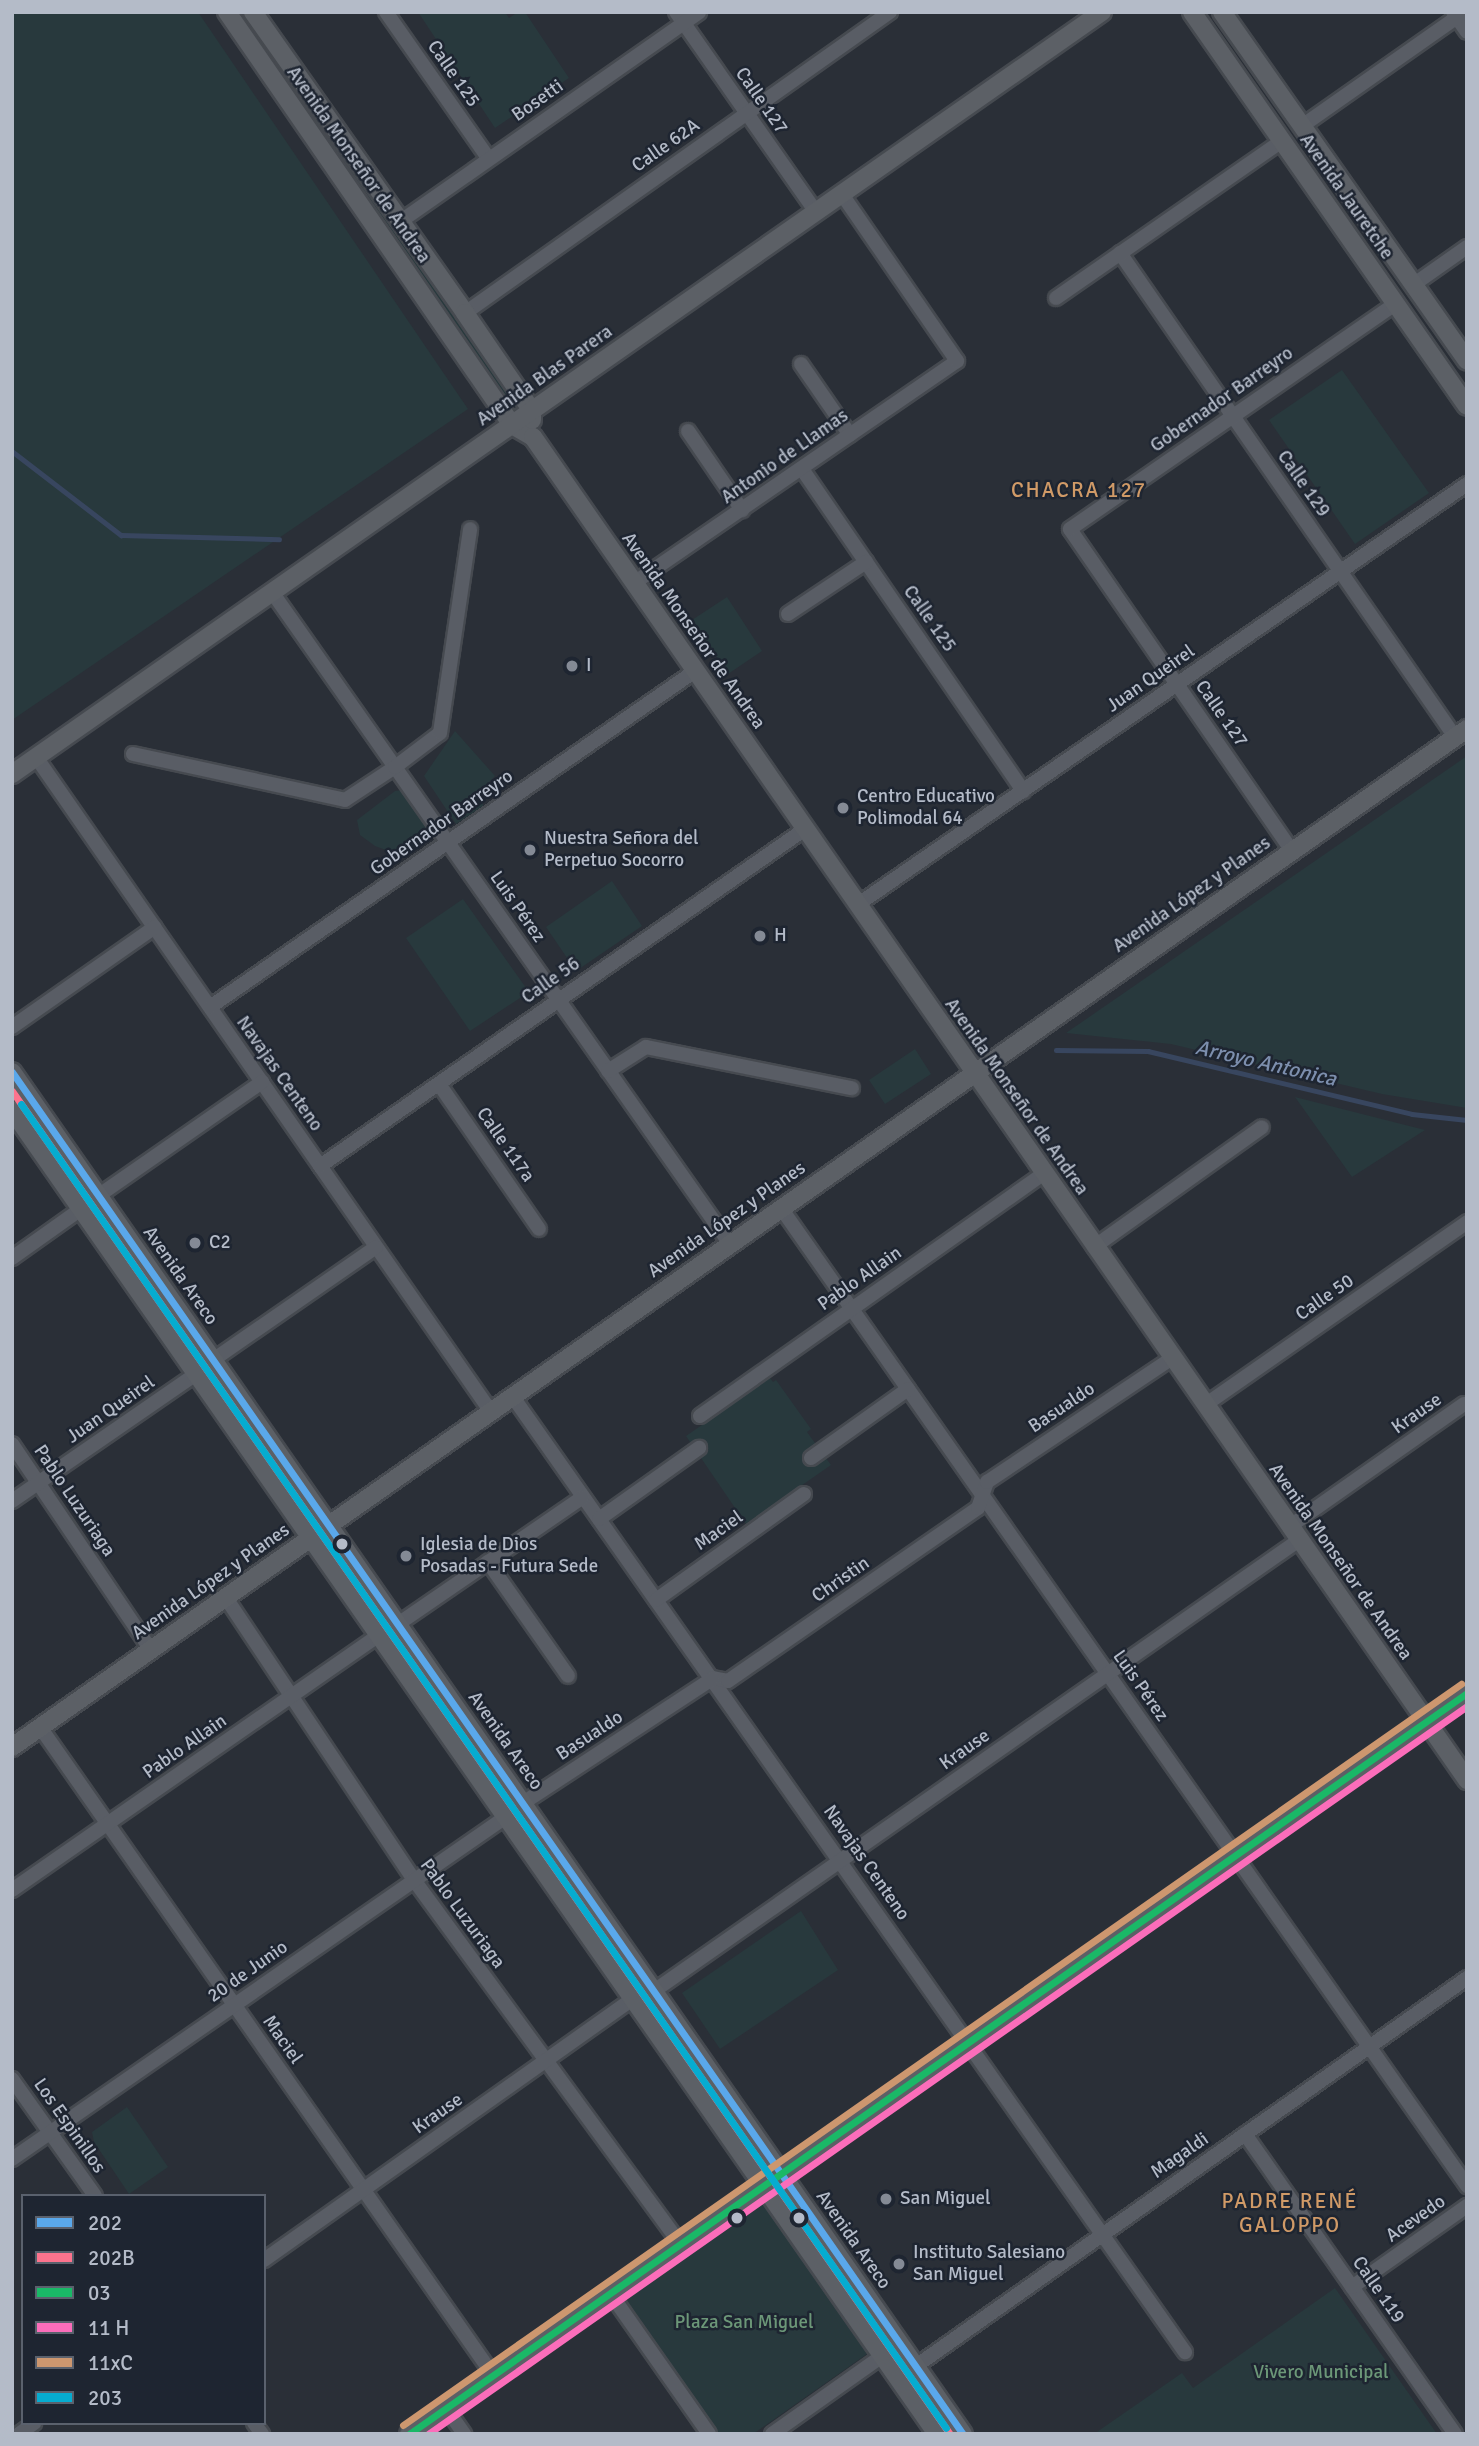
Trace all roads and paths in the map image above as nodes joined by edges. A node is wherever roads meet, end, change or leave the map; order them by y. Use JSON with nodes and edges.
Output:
{"nodes":[{"id":1,"x":227,"y":12,"type":"edge"},
{"id":2,"x":253,"y":12,"type":"edge"},
{"id":3,"x":386,"y":12,"type":"edge"},
{"id":4,"x":699,"y":12,"type":"edge"},
{"id":5,"x":890,"y":12,"type":"edge"},
{"id":6,"x":1102,"y":12,"type":"edge"},
{"id":7,"x":1192,"y":12,"type":"edge"},
{"id":8,"x":1222,"y":12,"type":"edge"},
{"id":9,"x":1458,"y":14,"type":"edge"},
{"id":10,"x":679,"y":18,"type":"edge"},
{"id":11,"x":1467,"y":32,"type":"edge"},
{"id":12,"x":746,"y":113,"type":"junction"},
{"id":13,"x":1302,"y":126,"type":"junction"},
{"id":14,"x":1282,"y":142,"type":"junction"},
{"id":15,"x":489,"y":159,"type":"junction"},
{"id":16,"x":842,"y":194,"type":"junction"},
{"id":17,"x":816,"y":212,"type":"junction"},
{"id":18,"x":401,"y":221,"type":"junction"},
{"id":19,"x":1467,"y":247,"type":"edge"},
{"id":20,"x":1120,"y":253,"type":"junction"},
{"id":21,"x":1413,"y":285,"type":"junction"},
{"id":22,"x":1056,"y":298,"type":"dead end"},
{"id":23,"x":1395,"y":304,"type":"junction"},
{"id":24,"x":465,"y":313,"type":"junction"},
{"id":25,"x":1467,"y":362,"type":"edge"},
{"id":26,"x":801,"y":364,"type":"dead end"},
{"id":27,"x":1467,"y":406,"type":"edge"},
{"id":28,"x":532,"y":411,"type":"junction"},
{"id":29,"x":1233,"y":416,"type":"junction"},
{"id":30,"x":512,"y":425,"type":"junction"},
{"id":31,"x":688,"y":431,"type":"dead end"},
{"id":32,"x":850,"y":435,"type":"junction"},
{"id":33,"x":533,"y":437,"type":"junction"},
{"id":34,"x":802,"y":469,"type":"junction"},
{"id":35,"x":1467,"y":484,"type":"edge"},
{"id":36,"x":742,"y":510,"type":"junction"},
{"id":37,"x":470,"y":529,"type":"dead end"},
{"id":38,"x":1070,"y":529,"type":"joint"},
{"id":39,"x":866,"y":562,"type":"junction"},
{"id":40,"x":1340,"y":571,"type":"junction"},
{"id":41,"x":634,"y":583,"type":"junction"},
{"id":42,"x":272,"y":592,"type":"junction"},
{"id":43,"x":788,"y":614,"type":"dead end"},
{"id":44,"x":695,"y":671,"type":"junction"},
{"id":45,"x":1177,"y":684,"type":"junction"},
{"id":46,"x":1461,"y":733,"type":"edge"},
{"id":47,"x":133,"y":754,"type":"dead end"},
{"id":48,"x":36,"y":757,"type":"junction"},
{"id":49,"x":395,"y":767,"type":"junction"},
{"id":50,"x":12,"y":774,"type":"edge"},
{"id":51,"x":1023,"y":791,"type":"junction"},
{"id":52,"x":805,"y":829,"type":"junction"},
{"id":53,"x":448,"y":842,"type":"junction"},
{"id":54,"x":1293,"y":851,"type":"junction"},
{"id":55,"x":857,"y":905,"type":"junction"},
{"id":56,"x":155,"y":927,"type":"junction"},
{"id":57,"x":558,"y":1000,"type":"junction"},
{"id":58,"x":210,"y":1007,"type":"junction"},
{"id":59,"x":12,"y":1027,"type":"edge"},
{"id":60,"x":608,"y":1070,"type":"junction"},
{"id":61,"x":12,"y":1072,"type":"edge"},
{"id":62,"x":973,"y":1073,"type":"junction"},
{"id":63,"x":262,"y":1082,"type":"junction"},
{"id":64,"x":439,"y":1084,"type":"junction"},
{"id":65,"x":852,"y":1088,"type":"dead end"},
{"id":66,"x":12,"y":1110,"type":"edge"},
{"id":67,"x":1262,"y":1127,"type":"dead end"},
{"id":68,"x":320,"y":1166,"type":"junction"},
{"id":69,"x":1043,"y":1174,"type":"junction"},
{"id":70,"x":99,"y":1196,"type":"junction"},
{"id":71,"x":781,"y":1208,"type":"junction"},
{"id":72,"x":81,"y":1209,"type":"junction"},
{"id":73,"x":1467,"y":1222,"type":"edge"},
{"id":74,"x":539,"y":1228,"type":"dead end"},
{"id":75,"x":730,"y":1244,"type":"junction"},
{"id":76,"x":376,"y":1247,"type":"junction"},
{"id":77,"x":1094,"y":1247,"type":"junction"},
{"id":78,"x":12,"y":1258,"type":"edge"},
{"id":79,"x":852,"y":1309,"type":"junction"},
{"id":80,"x":1172,"y":1358,"type":"junction"},
{"id":81,"x":213,"y":1360,"type":"junction"},
{"id":82,"x":196,"y":1374,"type":"junction"},
{"id":83,"x":908,"y":1389,"type":"junction"},
{"id":84,"x":513,"y":1397,"type":"junction"},
{"id":85,"x":1464,"y":1404,"type":"dead end"},
{"id":86,"x":1205,"y":1405,"type":"junction"},
{"id":87,"x":491,"y":1412,"type":"junction"},
{"id":88,"x":700,"y":1416,"type":"dead end"},
{"id":89,"x":12,"y":1444,"type":"edge"},
{"id":90,"x":699,"y":1448,"type":"dead end"},
{"id":91,"x":811,"y":1458,"type":"dead end"},
{"id":92,"x":38,"y":1483,"type":"junction"},
{"id":93,"x":804,"y":1494,"type":"dead end"},
{"id":94,"x":983,"y":1496,"type":"junction"},
{"id":95,"x":583,"y":1497,"type":"junction"},
{"id":96,"x":12,"y":1501,"type":"edge"},
{"id":97,"x":599,"y":1518,"type":"junction"},
{"id":98,"x":329,"y":1526,"type":"junction"},
{"id":99,"x":1294,"y":1534,"type":"junction"},
{"id":100,"x":311,"y":1538,"type":"junction"},
{"id":101,"x":488,"y":1562,"type":"junction"},
{"id":102,"x":226,"y":1598,"type":"junction"},
{"id":103,"x":656,"y":1600,"type":"junction"},
{"id":104,"x":398,"y":1624,"type":"junction"},
{"id":105,"x":379,"y":1635,"type":"junction"},
{"id":106,"x":151,"y":1650,"type":"junction"},
{"id":107,"x":1108,"y":1674,"type":"junction"},
{"id":108,"x":568,"y":1676,"type":"dead end"},
{"id":109,"x":713,"y":1678,"type":"junction"},
{"id":110,"x":1467,"y":1693,"type":"edge"},
{"id":111,"x":291,"y":1696,"type":"junction"},
{"id":112,"x":1425,"y":1722,"type":"junction"},
{"id":113,"x":40,"y":1727,"type":"junction"},
{"id":114,"x":12,"y":1746,"type":"edge"},
{"id":115,"x":1467,"y":1780,"type":"edge"},
{"id":116,"x":523,"y":1803,"type":"junction"},
{"id":117,"x":506,"y":1817,"type":"junction"},
{"id":118,"x":107,"y":1824,"type":"junction"},
{"id":119,"x":1234,"y":1854,"type":"junction"},
{"id":120,"x":841,"y":1861,"type":"junction"},
{"id":121,"x":414,"y":1880,"type":"junction"},
{"id":122,"x":12,"y":1890,"type":"edge"},
{"id":123,"x":1467,"y":1978,"type":"edge"},
{"id":124,"x":654,"y":1992,"type":"junction"},
{"id":125,"x":633,"y":1999,"type":"junction"},
{"id":126,"x":234,"y":2005,"type":"junction"},
{"id":127,"x":967,"y":2041,"type":"junction"},
{"id":128,"x":1369,"y":2047,"type":"junction"},
{"id":129,"x":545,"y":2062,"type":"junction"},
{"id":130,"x":12,"y":2078,"type":"edge"},
{"id":131,"x":50,"y":2133,"type":"junction"},
{"id":132,"x":1245,"y":2134,"type":"junction"},
{"id":133,"x":12,"y":2159,"type":"edge"},
{"id":134,"x":781,"y":2173,"type":"junction"},
{"id":135,"x":763,"y":2185,"type":"junction"},
{"id":136,"x":1467,"y":2186,"type":"edge"},
{"id":137,"x":363,"y":2190,"type":"junction"},
{"id":138,"x":93,"y":2194,"type":"edge"},
{"id":139,"x":1467,"y":2206,"type":"edge"},
{"id":140,"x":1103,"y":2234,"type":"junction"},
{"id":141,"x":680,"y":2244,"type":"junction"},
{"id":142,"x":266,"y":2259,"type":"edge"},
{"id":143,"x":1352,"y":2287,"type":"junction"},
{"id":144,"x":610,"y":2293,"type":"junction"},
{"id":145,"x":1185,"y":2352,"type":"dead end"},
{"id":146,"x":882,"y":2356,"type":"junction"},
{"id":147,"x":916,"y":2366,"type":"junction"},
{"id":148,"x":493,"y":2375,"type":"junction"},
{"id":149,"x":446,"y":2408,"type":"junction"},
{"id":150,"x":409,"y":2434,"type":"edge"},
{"id":151,"x":464,"y":2434,"type":"edge"},
{"id":152,"x":709,"y":2434,"type":"edge"},
{"id":153,"x":772,"y":2434,"type":"edge"},
{"id":154,"x":937,"y":2434,"type":"edge"},
{"id":155,"x":963,"y":2434,"type":"edge"},
{"id":156,"x":1455,"y":2434,"type":"edge"}],
"edges":[{"from":1,"to":30,"type":"main road","name":"Avenida Monseñor de Andrea"},
{"from":2,"to":18,"type":"main road","name":"Avenida Monseñor de Andrea"},
{"from":3,"to":15,"type":"street","name":"Calle 125"},
{"from":4,"to":10,"type":"street","name":"Bosetti"},
{"from":5,"to":12,"type":"street","name":"Calle 62A"},
{"from":6,"to":16,"type":"main road","name":"Avenida Blas Parera"},
{"from":7,"to":14,"type":"main road","name":"Avenida Jauretche"},
{"from":8,"to":13,"type":"main road","name":"Avenida Jauretche"},
{"from":9,"to":11,"type":"street"},
{"from":9,"to":13,"type":"street"},
{"from":10,"to":12,"type":"street","name":"Calle 127"},
{"from":10,"to":15,"type":"street","name":"Bosetti"},
{"from":12,"to":17,"type":"street","name":"Calle 127"},
{"from":12,"to":24,"type":"street","name":"Calle 62A"},
{"from":13,"to":21,"type":"main road","name":"Avenida Jauretche"},
{"from":14,"to":20,"type":"street"},
{"from":14,"to":23,"type":"main road","name":"Avenida Jauretche"},
{"from":15,"to":18,"type":"street","name":"Bosetti"},
{"from":16,"to":17,"type":"main road","name":"Avenida Blas Parera"},
{"from":16,"to":32,"type":"street","name":"Antonio de Llamas"},
{"from":17,"to":28,"type":"main road","name":"Avenida Blas Parera"},
{"from":18,"to":24,"type":"main road","name":"Avenida Monseñor de Andrea"},
{"from":19,"to":21,"type":"street"},
{"from":20,"to":22,"type":"street"},
{"from":20,"to":29,"type":"street","name":"Calle 129"},
{"from":21,"to":25,"type":"main road","name":"Avenida Jauretche"},
{"from":23,"to":27,"type":"main road","name":"Avenida Jauretche"},
{"from":23,"to":29,"type":"street","name":"Gobernador Barreyro"},
{"from":24,"to":28,"type":"main road","name":"Avenida Monseñor de Andrea"},
{"from":26,"to":32,"type":"street"},
{"from":28,"to":30,"type":"main road","name":"Avenida Blas Parera"},
{"from":28,"to":33,"type":"main road"},
{"from":29,"to":38,"type":"street","name":"Gobernador Barreyro"},
{"from":29,"to":40,"type":"street","name":"Calle 129"},
{"from":30,"to":33,"type":"main road","name":"Avenida Monseñor de Andrea"},
{"from":30,"to":42,"type":"main road","name":"Avenida Blas Parera"},
{"from":31,"to":36,"type":"street"},
{"from":32,"to":34,"type":"street","name":"Antonio de Llamas"},
{"from":33,"to":41,"type":"main road","name":"Avenida Monseñor de Andrea"},
{"from":34,"to":36,"type":"street","name":"Antonio de Llamas"},
{"from":34,"to":39,"type":"street","name":"Calle 125"},
{"from":35,"to":40,"type":"street","name":"Juan Queirel"},
{"from":36,"to":41,"type":"street","name":"Antonio de Llamas"},
{"from":37,"to":49,"type":"street"},
{"from":38,"to":45,"type":"street","name":"Calle 127"},
{"from":39,"to":43,"type":"street"},
{"from":39,"to":51,"type":"street","name":"Calle 125"},
{"from":40,"to":45,"type":"street","name":"Juan Queirel"},
{"from":40,"to":46,"type":"street","name":"Calle 129"},
{"from":41,"to":44,"type":"main road","name":"Avenida Monseñor de Andrea"},
{"from":42,"to":48,"type":"main road","name":"Avenida Blas Parera"},
{"from":42,"to":49,"type":"street","name":"Luis Pérez"},
{"from":44,"to":52,"type":"main road","name":"Avenida Monseñor de Andrea"},
{"from":44,"to":53,"type":"street","name":"Gobernador Barreyro"},
{"from":45,"to":51,"type":"street","name":"Juan Queirel"},
{"from":45,"to":54,"type":"street","name":"Calle 127"},
{"from":46,"to":54,"type":"main road","name":"Avenida López y Planes"},
{"from":47,"to":49,"type":"street"},
{"from":48,"to":50,"type":"main road","name":"Avenida Blas Parera"},
{"from":48,"to":56,"type":"street","name":"Navajas Centeno"},
{"from":49,"to":53,"type":"street","name":"Luis Pérez"},
{"from":51,"to":55,"type":"street","name":"Juan Queirel"},
{"from":52,"to":55,"type":"main road","name":"Avenida Monseñor de Andrea"},
{"from":52,"to":57,"type":"street","name":"Calle 56"},
{"from":53,"to":57,"type":"street","name":"Luis Pérez"},
{"from":53,"to":58,"type":"street","name":"Gobernador Barreyro"},
{"from":54,"to":62,"type":"main road","name":"Avenida López y Planes"},
{"from":55,"to":62,"type":"main road","name":"Avenida Monseñor de Andrea"},
{"from":56,"to":58,"type":"street","name":"Navajas Centeno"},
{"from":56,"to":59,"type":"street"},
{"from":57,"to":60,"type":"street","name":"Luis Pérez"},
{"from":57,"to":64,"type":"street","name":"Calle 56"},
{"from":58,"to":63,"type":"street","name":"Navajas Centeno"},
{"from":60,"to":65,"type":"street"},
{"from":60,"to":75,"type":"street","name":"Luis Pérez"},
{"from":61,"to":70,"type":"main road","name":"Avenida Areco"},
{"from":62,"to":69,"type":"main road","name":"Avenida Monseñor de Andrea"},
{"from":62,"to":71,"type":"main road","name":"Avenida López y Planes"},
{"from":63,"to":68,"type":"street","name":"Navajas Centeno"},
{"from":63,"to":70,"type":"street"},
{"from":64,"to":68,"type":"street","name":"Calle 56"},
{"from":64,"to":74,"type":"street","name":"Calle 117a"},
{"from":66,"to":72,"type":"main road"},
{"from":67,"to":77,"type":"street"},
{"from":68,"to":76,"type":"street","name":"Navajas Centeno"},
{"from":69,"to":77,"type":"main road","name":"Avenida Monseñor de Andrea"},
{"from":69,"to":79,"type":"street","name":"Pablo Allain"},
{"from":70,"to":81,"type":"main road","name":"Avenida Areco"},
{"from":71,"to":75,"type":"main road","name":"Avenida López y Planes"},
{"from":71,"to":79,"type":"street","name":"Luis Pérez"},
{"from":72,"to":78,"type":"street"},
{"from":72,"to":82,"type":"main road"},
{"from":73,"to":86,"type":"street","name":"Calle 50"},
{"from":75,"to":84,"type":"main road","name":"Avenida López y Planes"},
{"from":76,"to":81,"type":"street"},
{"from":76,"to":87,"type":"street","name":"Navajas Centeno"},
{"from":77,"to":80,"type":"main road","name":"Avenida Monseñor de Andrea"},
{"from":79,"to":83,"type":"street","name":"Luis Pérez"},
{"from":79,"to":88,"type":"street","name":"Pablo Allain"},
{"from":80,"to":86,"type":"main road","name":"Avenida Monseñor de Andrea"},
{"from":80,"to":94,"type":"street","name":"Basualdo"},
{"from":81,"to":98,"type":"main road","name":"Avenida Areco"},
{"from":82,"to":92,"type":"street","name":"Juan Queirel"},
{"from":82,"to":100,"type":"main road"},
{"from":83,"to":91,"type":"street"},
{"from":83,"to":94,"type":"street","name":"Luis Pérez"},
{"from":84,"to":87,"type":"main road","name":"Avenida López y Planes"},
{"from":84,"to":95,"type":"street","name":"Navajas Centeno"},
{"from":85,"to":99,"type":"street","name":"Krause"},
{"from":86,"to":99,"type":"main road","name":"Avenida Monseñor de Andrea"},
{"from":87,"to":98,"type":"main road","name":"Avenida López y Planes"},
{"from":89,"to":92,"type":"street","name":"Pablo Luzuriaga"},
{"from":90,"to":97,"type":"street"},
{"from":92,"to":96,"type":"street","name":"Juan Queirel"},
{"from":92,"to":106,"type":"street","name":"Pablo Luzuriaga"},
{"from":93,"to":103,"type":"street","name":"Maciel"},
{"from":94,"to":107,"type":"street","name":"Luis Pérez"},
{"from":94,"to":109,"type":"street","name":"Christin"},
{"from":95,"to":97,"type":"street","name":"Navajas Centeno"},
{"from":95,"to":101,"type":"street"},
{"from":97,"to":103,"type":"street","name":"Navajas Centeno"},
{"from":98,"to":100,"type":"main road","name":"Avenida López y Planes"},
{"from":98,"to":104,"type":"main road","name":"Avenida Areco"},
{"from":99,"to":107,"type":"street","name":"Krause"},
{"from":99,"to":112,"type":"main road","name":"Avenida Monseñor de Andrea"},
{"from":100,"to":102,"type":"main road","name":"Avenida López y Planes"},
{"from":100,"to":105,"type":"main road"},
{"from":101,"to":104,"type":"street"},
{"from":101,"to":108,"type":"street"},
{"from":102,"to":106,"type":"main road","name":"Avenida López y Planes"},
{"from":102,"to":111,"type":"street","name":"Pablo Luzuriaga"},
{"from":103,"to":109,"type":"street","name":"Navajas Centeno"},
{"from":104,"to":116,"type":"main road","name":"Avenida Areco"},
{"from":105,"to":111,"type":"street","name":"Pablo Allain"},
{"from":105,"to":117,"type":"main road"},
{"from":106,"to":113,"type":"main road","name":"Avenida López y Planes"},
{"from":107,"to":119,"type":"street","name":"Luis Pérez"},
{"from":107,"to":120,"type":"street","name":"Krause"},
{"from":109,"to":116,"type":"street","name":"Basualdo"},
{"from":109,"to":120,"type":"street","name":"Navajas Centeno"},
{"from":110,"to":112,"type":"main road"},
{"from":111,"to":118,"type":"street","name":"Pablo Allain"},
{"from":111,"to":121,"type":"street","name":"Pablo Luzuriaga"},
{"from":112,"to":115,"type":"main road","name":"Avenida Monseñor de Andrea"},
{"from":112,"to":119,"type":"main road"},
{"from":113,"to":114,"type":"main road","name":"Avenida López y Planes"},
{"from":113,"to":118,"type":"street","name":"Maciel"},
{"from":116,"to":124,"type":"main road","name":"Avenida Areco"},
{"from":117,"to":121,"type":"street","name":"20 de Junio"},
{"from":117,"to":125,"type":"main road"},
{"from":118,"to":122,"type":"street","name":"Pablo Allain"},
{"from":118,"to":126,"type":"street","name":"Maciel"},
{"from":119,"to":127,"type":"main road"},
{"from":119,"to":128,"type":"street","name":"Luis Pérez"},
{"from":120,"to":124,"type":"street","name":"Krause"},
{"from":120,"to":127,"type":"street","name":"Navajas Centeno"},
{"from":121,"to":126,"type":"street","name":"20 de Junio"},
{"from":121,"to":129,"type":"street","name":"Pablo Luzuriaga"},
{"from":123,"to":128,"type":"street","name":"Magaldi"},
{"from":124,"to":134,"type":"main road","name":"Avenida Areco"},
{"from":125,"to":129,"type":"street","name":"Krause"},
{"from":125,"to":135,"type":"main road"},
{"from":126,"to":131,"type":"street","name":"20 de Junio"},
{"from":126,"to":137,"type":"street","name":"Maciel"},
{"from":127,"to":134,"type":"main road"},
{"from":127,"to":140,"type":"street","name":"Navajas Centeno"},
{"from":128,"to":132,"type":"street","name":"Magaldi"},
{"from":128,"to":136,"type":"street","name":"Luis Pérez"},
{"from":129,"to":137,"type":"street","name":"Krause"},
{"from":129,"to":141,"type":"street","name":"Pablo Luzuriaga"},
{"from":130,"to":131,"type":"street","name":"Los Espinillos"},
{"from":131,"to":133,"type":"street","name":"20 de Junio"},
{"from":131,"to":138,"type":"street","name":"Los Espinillos"},
{"from":132,"to":140,"type":"street","name":"Magaldi"},
{"from":132,"to":143,"type":"street","name":"Calle 119"},
{"from":134,"to":135,"type":"main road"},
{"from":134,"to":147,"type":"main road","name":"Avenida Areco"},
{"from":135,"to":141,"type":"main road"},
{"from":135,"to":146,"type":"main road"},
{"from":137,"to":142,"type":"street","name":"Krause"},
{"from":137,"to":148,"type":"street","name":"Maciel"},
{"from":139,"to":143,"type":"street","name":"Acevedo"},
{"from":140,"to":145,"type":"street","name":"Navajas Centeno"},
{"from":140,"to":147,"type":"street","name":"Magaldi"},
{"from":141,"to":144,"type":"main road"},
{"from":143,"to":156,"type":"street","name":"Calle 119"},
{"from":144,"to":148,"type":"main road"},
{"from":144,"to":152,"type":"street"},
{"from":146,"to":153,"type":"street"},
{"from":146,"to":154,"type":"main road"},
{"from":147,"to":155,"type":"main road","name":"Avenida Areco"},
{"from":148,"to":149,"type":"main road"},
{"from":149,"to":150,"type":"main road"},
{"from":149,"to":151,"type":"street"}]}
